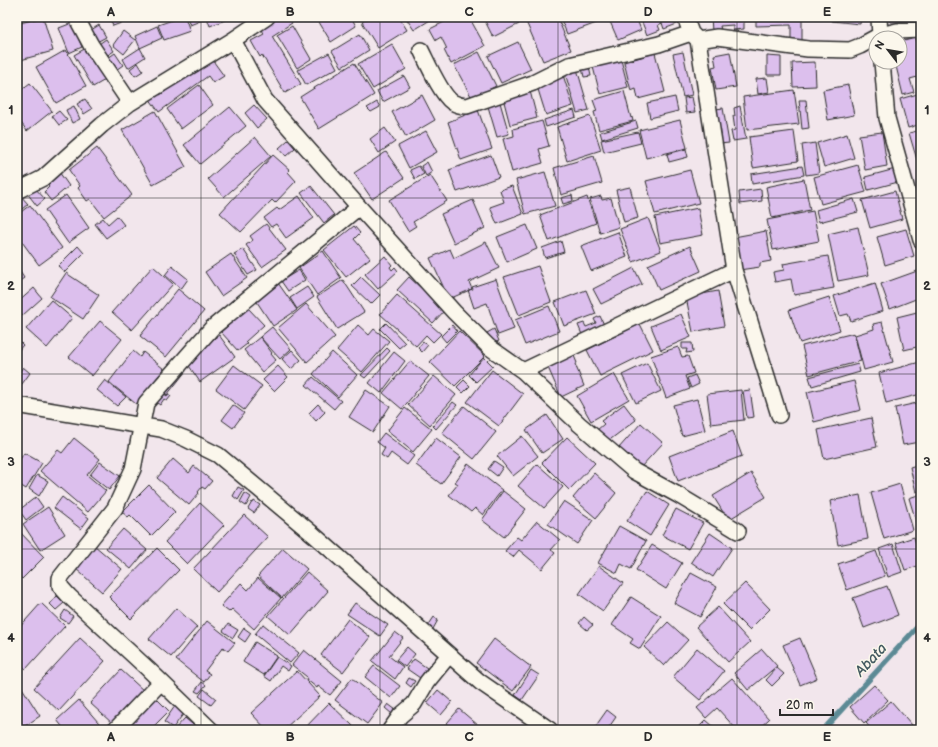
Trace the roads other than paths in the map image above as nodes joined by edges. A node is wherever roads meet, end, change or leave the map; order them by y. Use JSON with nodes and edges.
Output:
{"nodes":[{"id":1,"x":76,"y":17,"type":"edge"},
{"id":2,"x":267,"y":17,"type":"edge"},
{"id":3,"x":685,"y":17,"type":"edge"},
{"id":4,"x":879,"y":17,"type":"edge"},
{"id":5,"x":880,"y":30,"type":"edge"},
{"id":6,"x":921,"y":30,"type":"edge"},
{"id":7,"x":908,"y":31,"type":"edge"},
{"id":8,"x":694,"y":37,"type":"junction"},
{"id":9,"x":233,"y":40,"type":"junction"},
{"id":10,"x":868,"y":42,"type":"edge"},
{"id":11,"x":421,"y":50,"type":"dead end"},
{"id":12,"x":883,"y":70,"type":"edge"},
{"id":13,"x":130,"y":103,"type":"junction"},
{"id":14,"x":17,"y":191,"type":"edge"},
{"id":15,"x":359,"y":207,"type":"junction"},
{"id":16,"x":921,"y":240,"type":"edge"},
{"id":17,"x":734,"y":270,"type":"junction"},
{"id":18,"x":523,"y":371,"type":"junction"},
{"id":19,"x":17,"y":405,"type":"edge"},
{"id":20,"x":779,"y":416,"type":"dead end"},
{"id":21,"x":142,"y":426,"type":"junction"},
{"id":22,"x":738,"y":531,"type":"dead end"},
{"id":23,"x":449,"y":655,"type":"junction"},
{"id":24,"x":161,"y":682,"type":"junction"},
{"id":25,"x":115,"y":730,"type":"edge"},
{"id":26,"x":211,"y":730,"type":"edge"},
{"id":27,"x":390,"y":730,"type":"edge"},
{"id":28,"x":550,"y":730,"type":"edge"}],
"edges":[{"from":1,"to":13,"type":"street"},
{"from":2,"to":9,"type":"street"},
{"from":3,"to":8,"type":"street"},
{"from":4,"to":5,"type":"street"},
{"from":6,"to":7,"type":"street"},
{"from":8,"to":10,"type":"street"},
{"from":8,"to":11,"type":"street"},
{"from":8,"to":17,"type":"street"},
{"from":9,"to":13,"type":"street"},
{"from":9,"to":15,"type":"street"},
{"from":12,"to":16,"type":"street"},
{"from":13,"to":14,"type":"street"},
{"from":15,"to":18,"type":"street"},
{"from":15,"to":21,"type":"street"},
{"from":17,"to":18,"type":"street"},
{"from":17,"to":20,"type":"street"},
{"from":18,"to":22,"type":"street"},
{"from":19,"to":21,"type":"street"},
{"from":21,"to":23,"type":"street"},
{"from":21,"to":24,"type":"street"},
{"from":23,"to":27,"type":"street"},
{"from":23,"to":28,"type":"street"},
{"from":24,"to":25,"type":"street"},
{"from":24,"to":26,"type":"street"}]}
